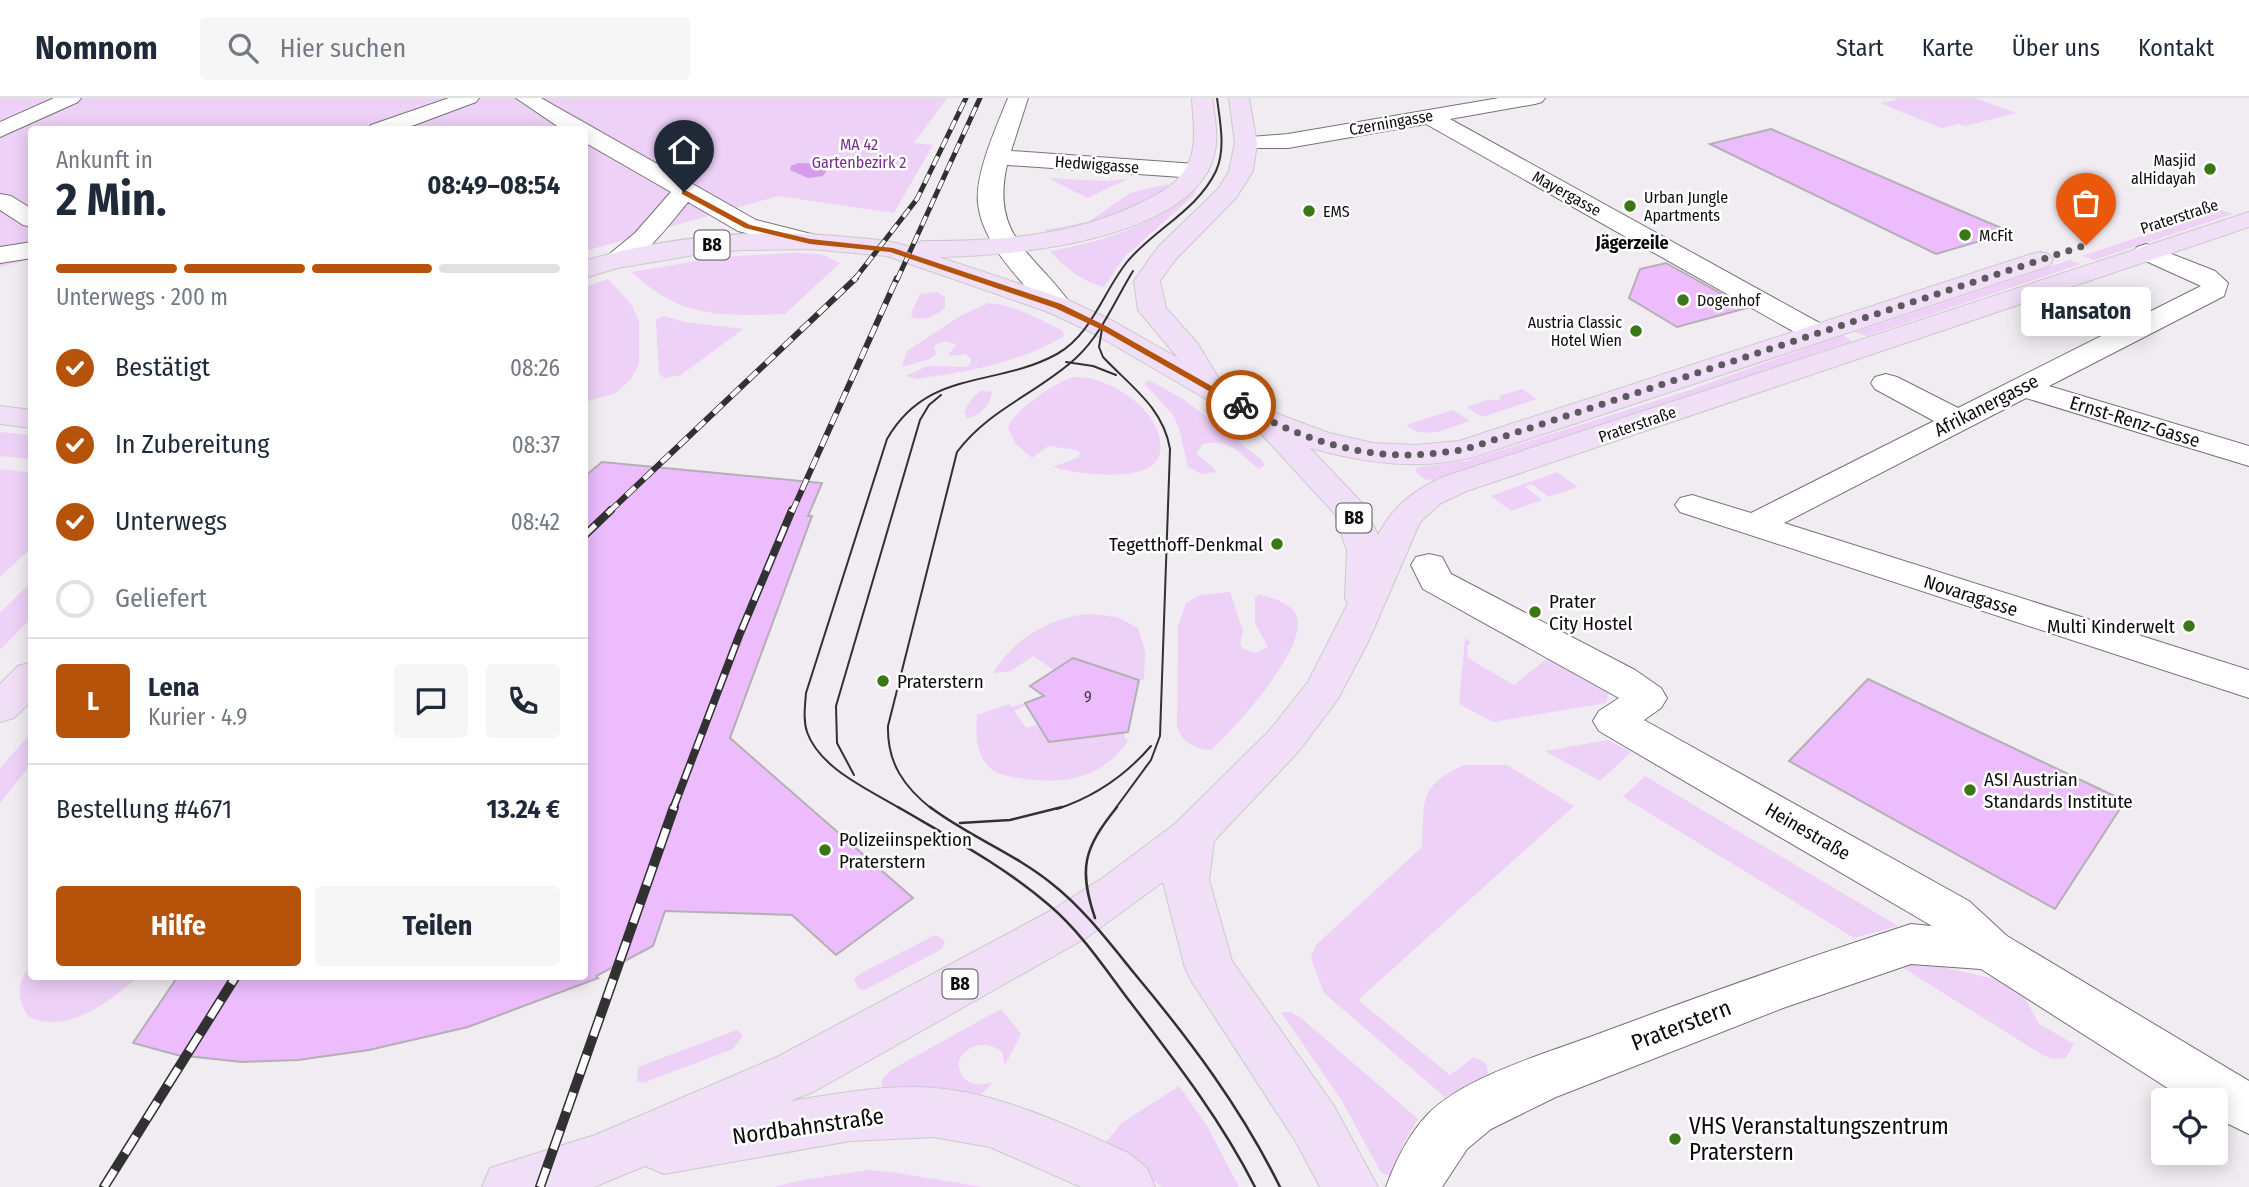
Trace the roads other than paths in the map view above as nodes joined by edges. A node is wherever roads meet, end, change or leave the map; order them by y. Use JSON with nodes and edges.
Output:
{"nodes":[{"id":1,"x":71,"y":98,"type":"edge"},
{"id":2,"x":469,"y":98,"type":"edge"},
{"id":3,"x":526,"y":98,"type":"edge"},
{"id":4,"x":1017,"y":98,"type":"edge"},
{"id":5,"x":1202,"y":98,"type":"edge"},
{"id":6,"x":1239,"y":98,"type":"edge"},
{"id":7,"x":1535,"y":98,"type":"edge"},
{"id":8,"x":1428,"y":116,"type":"junction"},
{"id":9,"x":390,"y":126,"type":"edge"},
{"id":10,"x":572,"y":126,"type":"edge"},
{"id":11,"x":0,"y":130,"type":"edge"},
{"id":12,"x":588,"y":135,"type":"edge"},
{"id":13,"x":1246,"y":143,"type":"junction"},
{"id":14,"x":998,"y":157,"type":"junction"},
{"id":15,"x":1196,"y":171,"type":"junction"},
{"id":16,"x":684,"y":192,"type":"junction"},
{"id":17,"x":2249,"y":195,"type":"edge"},
{"id":18,"x":28,"y":196,"type":"edge"},
{"id":19,"x":28,"y":217,"type":"edge"},
{"id":20,"x":2249,"y":219,"type":"edge"},
{"id":21,"x":810,"y":241,"type":"junction"},
{"id":22,"x":2136,"y":242,"type":"junction"},
{"id":23,"x":1007,"y":247,"type":"junction"},
{"id":24,"x":891,"y":249,"type":"junction"},
{"id":25,"x":28,"y":251,"type":"edge"},
{"id":26,"x":2063,"y":253,"type":"dead end"},
{"id":27,"x":0,"y":255,"type":"edge"},
{"id":28,"x":614,"y":261,"type":"junction"},
{"id":29,"x":588,"y":269,"type":"edge"},
{"id":30,"x":1058,"y":306,"type":"junction"},
{"id":31,"x":1815,"y":332,"type":"junction"},
{"id":32,"x":1886,"y":383,"type":"dead end"},
{"id":33,"x":2022,"y":387,"type":"junction"},
{"id":34,"x":1212,"y":388,"type":"junction"},
{"id":35,"x":0,"y":415,"type":"edge"},
{"id":36,"x":28,"y":418,"type":"edge"},
{"id":37,"x":1267,"y":421,"type":"junction"},
{"id":38,"x":1956,"y":421,"type":"junction"},
{"id":39,"x":2249,"y":456,"type":"edge"},
{"id":40,"x":1692,"y":505,"type":"dead end"},
{"id":41,"x":1753,"y":525,"type":"junction"},
{"id":42,"x":1429,"y":565,"type":"dead end"},
{"id":43,"x":1364,"y":608,"type":"junction"},
{"id":44,"x":28,"y":679,"type":"edge"},
{"id":45,"x":2249,"y":684,"type":"edge"},
{"id":46,"x":0,"y":708,"type":"edge"},
{"id":47,"x":1192,"y":835,"type":"junction"},
{"id":48,"x":1990,"y":950,"type":"junction"},
{"id":49,"x":2249,"y":1110,"type":"edge"},
{"id":50,"x":600,"y":1160,"type":"junction"},
{"id":51,"x":510,"y":1187,"type":"edge"},
{"id":52,"x":1127,"y":1187,"type":"edge"},
{"id":53,"x":1350,"y":1187,"type":"edge"},
{"id":54,"x":1414,"y":1187,"type":"edge"}],
"edges":[{"from":1,"to":11,"type":"street"},
{"from":2,"to":9,"type":"street"},
{"from":3,"to":10,"type":"street"},
{"from":4,"to":14,"type":"street"},
{"from":5,"to":15,"type":"main road","number":"B8"},
{"from":6,"to":13,"type":"main road","number":"B8"},
{"from":7,"to":8,"type":"street","name":"Czerningasse"},
{"from":8,"to":13,"type":"street","name":"Czerningasse"},
{"from":8,"to":31,"type":"street","name":"Mayergasse"},
{"from":12,"to":16,"type":"street"},
{"from":13,"to":34,"type":"main road","number":"B8"},
{"from":14,"to":15,"type":"street","name":"Hedwiggasse"},
{"from":14,"to":23,"type":"street"},
{"from":15,"to":23,"type":"main road","number":"B8"},
{"from":16,"to":21,"type":"street"},
{"from":16,"to":28,"type":"street"},
{"from":17,"to":22,"type":"main road","name":"Praterstraße"},
{"from":18,"to":19,"type":"street"},
{"from":20,"to":22,"type":"main road","name":"Praterstraße"},
{"from":21,"to":24,"type":"main road","number":"B8"},
{"from":21,"to":28,"type":"main road","number":"B8"},
{"from":22,"to":33,"type":"street","name":"Afrikanergasse"},
{"from":22,"to":43,"type":"main road","name":"Praterstraße"},
{"from":23,"to":24,"type":"main road","number":"B8"},
{"from":23,"to":30,"type":"street"},
{"from":24,"to":30,"type":"main road","number":"B8"},
{"from":25,"to":27,"type":"street"},
{"from":26,"to":31,"type":"main road","name":"Praterstraße"},
{"from":28,"to":29,"type":"main road","number":"B8"},
{"from":30,"to":34,"type":"main road","number":"B8"},
{"from":31,"to":37,"type":"main road","name":"Praterstraße"},
{"from":32,"to":38,"type":"street"},
{"from":33,"to":38,"type":"street","name":"Afrikanergasse"},
{"from":33,"to":39,"type":"street","name":"Ernst-Renz-Gasse"},
{"from":34,"to":37,"type":"main road","number":"B8"},
{"from":35,"to":36,"type":"main road"},
{"from":37,"to":43,"type":"main road","number":"B8"},
{"from":38,"to":41,"type":"street","name":"Afrikanergasse"},
{"from":40,"to":41,"type":"street","name":"Novaragasse"},
{"from":41,"to":45,"type":"street","name":"Novaragasse"},
{"from":42,"to":48,"type":"street","name":"Heinestraße"},
{"from":43,"to":47,"type":"main road","number":"B8"},
{"from":44,"to":46,"type":"main road"},
{"from":47,"to":50,"type":"main road","number":"B8"},
{"from":47,"to":53,"type":"main road"},
{"from":48,"to":49,"type":"street","name":"Heinestraße"},
{"from":48,"to":54,"type":"street","name":"Praterstern"},
{"from":50,"to":51,"type":"main road","number":"B8"},
{"from":50,"to":52,"type":"main road","name":"Nordbahnstraße"}]}
